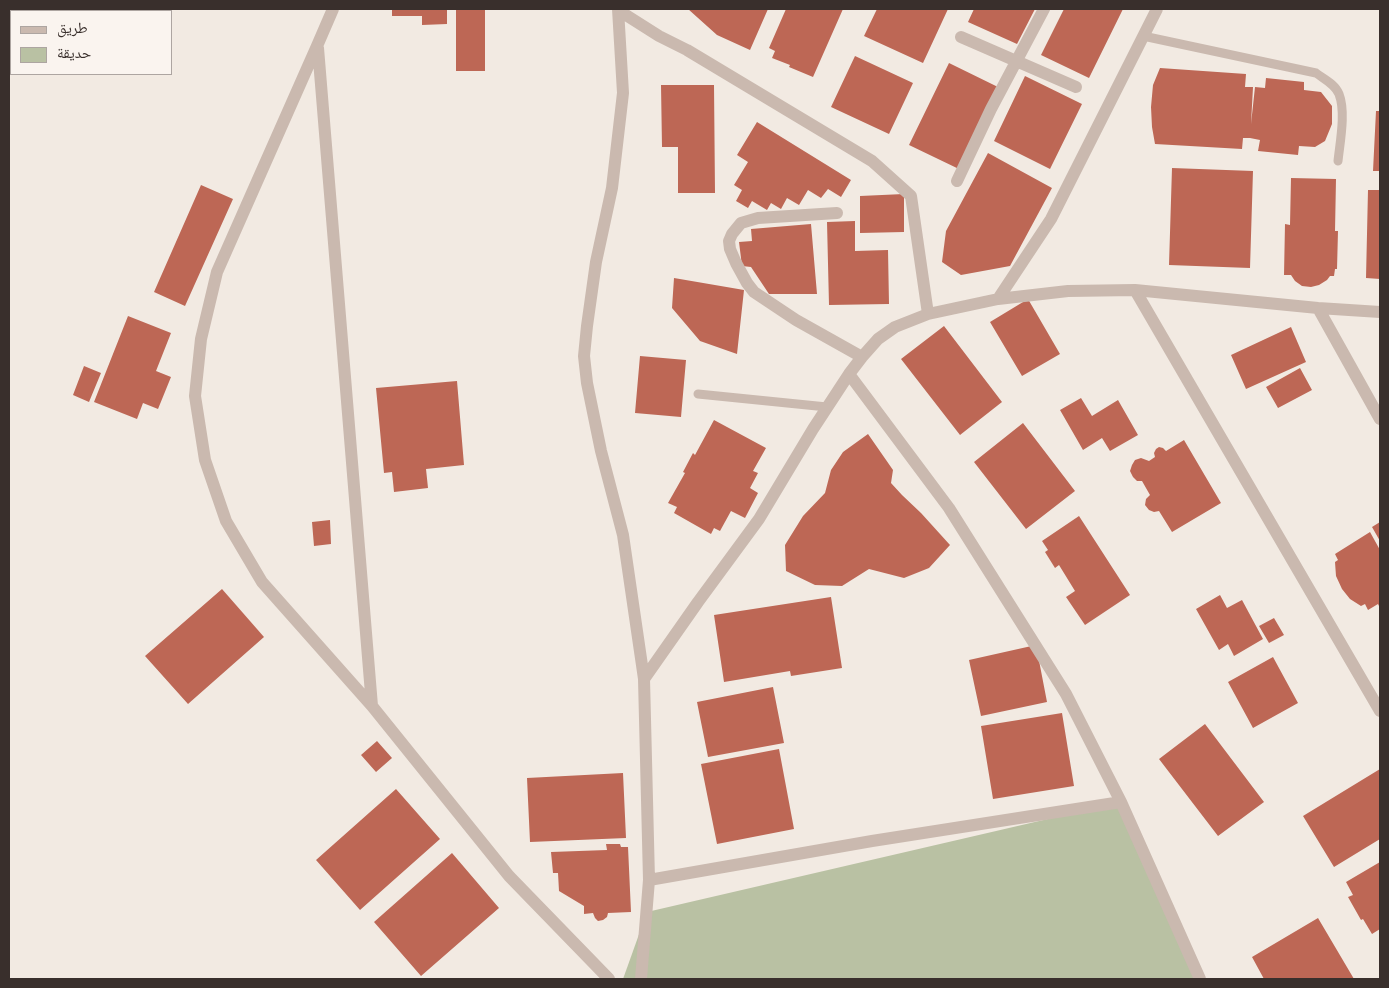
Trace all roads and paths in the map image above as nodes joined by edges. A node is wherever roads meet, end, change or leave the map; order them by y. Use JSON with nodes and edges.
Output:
{"nodes":[{"id":1,"x":333,"y":9,"type":"edge"},
{"id":2,"x":618,"y":9,"type":"edge"},
{"id":3,"x":1044,"y":9,"type":"edge"},
{"id":4,"x":1157,"y":9,"type":"edge"},
{"id":5,"x":961,"y":36,"type":"dead end"},
{"id":6,"x":1143,"y":36,"type":"junction"},
{"id":7,"x":317,"y":46,"type":"junction"},
{"id":8,"x":1017,"y":62,"type":"junction"},
{"id":9,"x":1076,"y":87,"type":"dead end"},
{"id":10,"x":1338,"y":161,"type":"dead end"},
{"id":11,"x":957,"y":181,"type":"dead end"},
{"id":12,"x":837,"y":213,"type":"dead end"},
{"id":13,"x":1135,"y":290,"type":"junction"},
{"id":14,"x":998,"y":298,"type":"junction"},
{"id":15,"x":1318,"y":308,"type":"junction"},
{"id":16,"x":1380,"y":312,"type":"edge"},
{"id":17,"x":928,"y":314,"type":"junction"},
{"id":18,"x":862,"y":357,"type":"junction"},
{"id":19,"x":849,"y":374,"type":"junction"},
{"id":20,"x":698,"y":394,"type":"dead end"},
{"id":21,"x":827,"y":407,"type":"junction"},
{"id":22,"x":1380,"y":419,"type":"edge"},
{"id":23,"x":644,"y":680,"type":"junction"},
{"id":24,"x":372,"y":706,"type":"junction"},
{"id":25,"x":1380,"y":711,"type":"edge"},
{"id":26,"x":1121,"y":802,"type":"junction"},
{"id":27,"x":649,"y":880,"type":"junction"},
{"id":28,"x":609,"y":979,"type":"edge"},
{"id":29,"x":641,"y":979,"type":"edge"},
{"id":30,"x":1200,"y":979,"type":"edge"}],
"edges":[{"from":1,"to":7,"type":"street"},
{"from":2,"to":17,"type":"street"},
{"from":2,"to":23,"type":"street"},
{"from":3,"to":8,"type":"street"},
{"from":4,"to":6,"type":"street"},
{"from":5,"to":8,"type":"street"},
{"from":6,"to":10,"type":"lane"},
{"from":6,"to":14,"type":"street"},
{"from":7,"to":24,"type":"street"},
{"from":7,"to":24,"type":"street"},
{"from":8,"to":9,"type":"street"},
{"from":8,"to":11,"type":"street"},
{"from":12,"to":18,"type":"street"},
{"from":13,"to":14,"type":"street"},
{"from":13,"to":15,"type":"street"},
{"from":13,"to":25,"type":"street"},
{"from":14,"to":17,"type":"street"},
{"from":15,"to":16,"type":"street"},
{"from":15,"to":22,"type":"street"},
{"from":17,"to":18,"type":"street"},
{"from":18,"to":19,"type":"street"},
{"from":19,"to":21,"type":"street"},
{"from":19,"to":26,"type":"street"},
{"from":20,"to":21,"type":"lane"},
{"from":21,"to":23,"type":"street"},
{"from":23,"to":27,"type":"street"},
{"from":24,"to":28,"type":"street"},
{"from":26,"to":27,"type":"street"},
{"from":26,"to":30,"type":"street"},
{"from":27,"to":29,"type":"street"}]}
